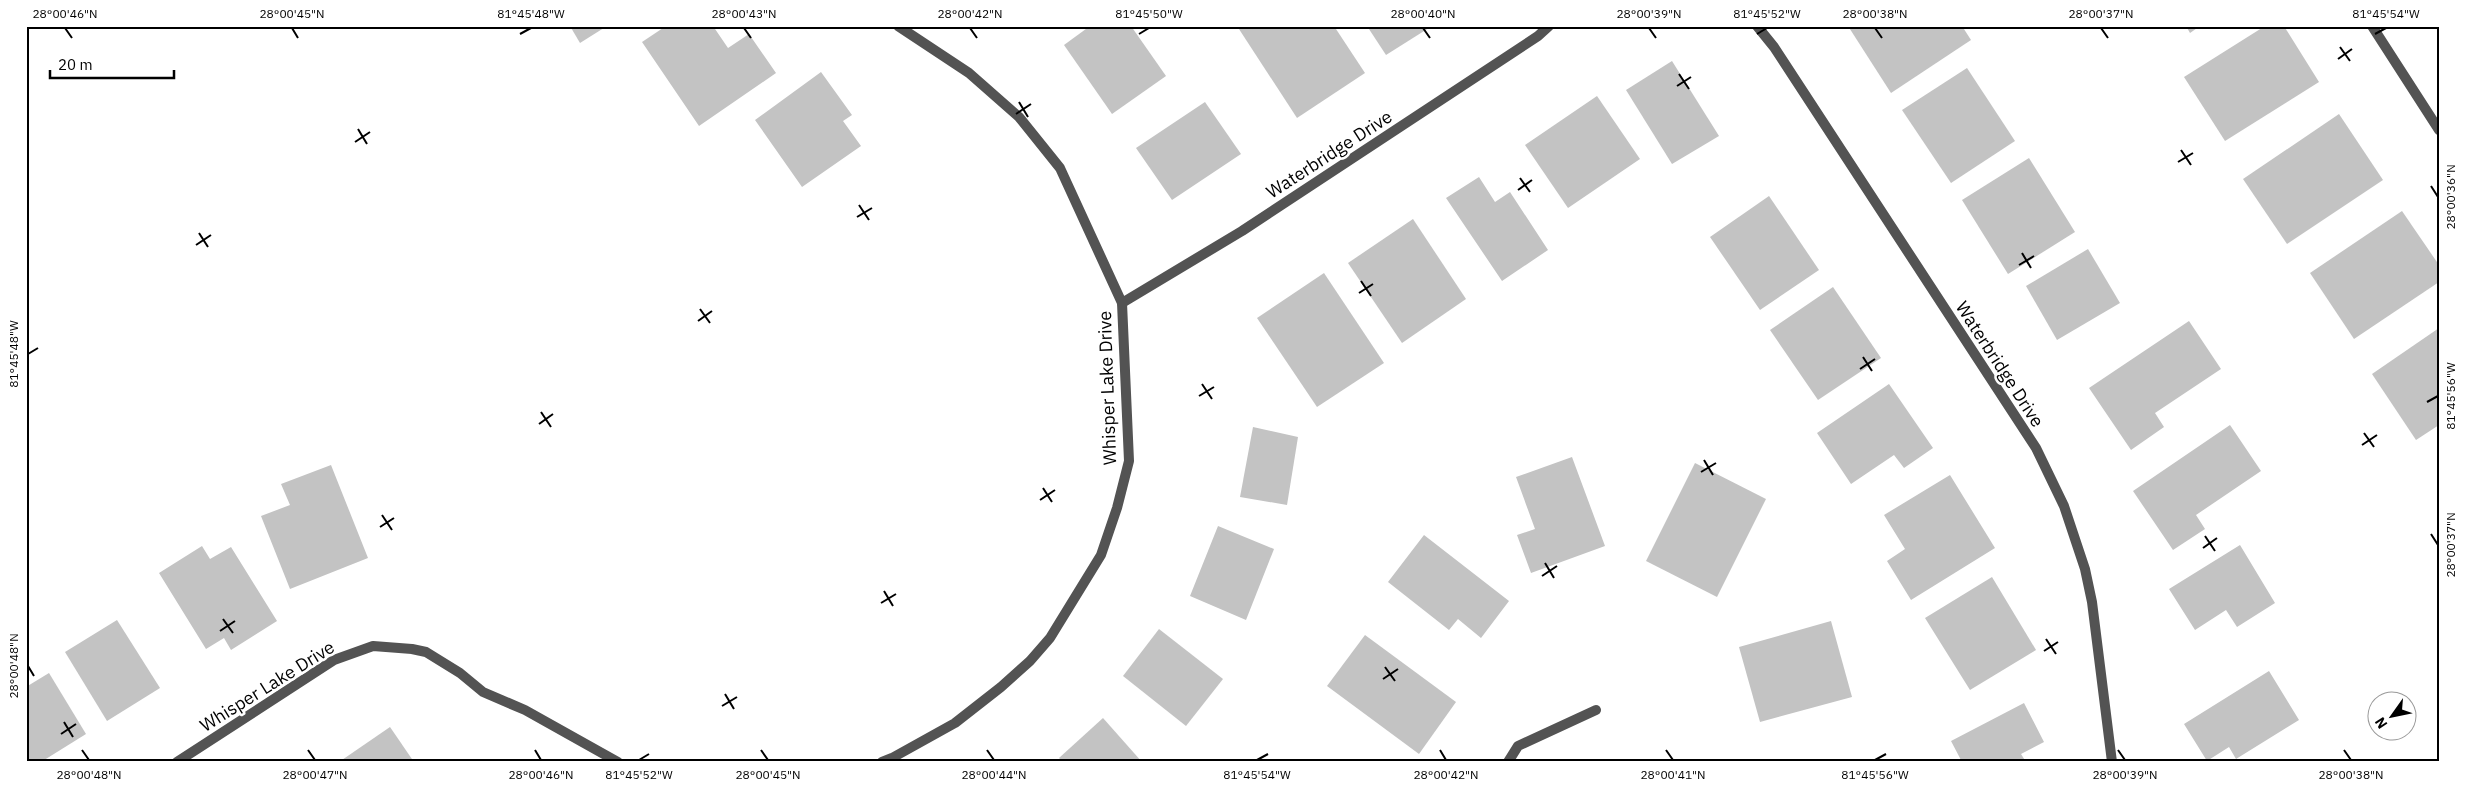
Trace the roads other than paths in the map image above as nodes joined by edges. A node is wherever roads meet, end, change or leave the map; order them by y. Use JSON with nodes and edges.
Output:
{"nodes":[{"id":1,"x":898,"y":26,"type":"edge"},
{"id":2,"x":1549,"y":26,"type":"edge"},
{"id":3,"x":1757,"y":26,"type":"edge"},
{"id":4,"x":2372,"y":26,"type":"edge"},
{"id":5,"x":2439,"y":130,"type":"edge"},
{"id":6,"x":1122,"y":303,"type":"junction"},
{"id":7,"x":1596,"y":710,"type":"dead end"},
{"id":8,"x":177,"y":762,"type":"edge"},
{"id":9,"x":618,"y":762,"type":"edge"},
{"id":10,"x":882,"y":762,"type":"edge"},
{"id":11,"x":1508,"y":762,"type":"edge"},
{"id":12,"x":2112,"y":762,"type":"edge"}],
"edges":[{"from":1,"to":6,"type":"street","name":"Whisper Lake Drive"},
{"from":2,"to":6,"type":"street","name":"Waterbridge Drive"},
{"from":3,"to":12,"type":"street","name":"Waterbridge Drive"},
{"from":4,"to":5,"type":"street"},
{"from":6,"to":10,"type":"street","name":"Whisper Lake Drive"},
{"from":7,"to":11,"type":"street"},
{"from":8,"to":9,"type":"street","name":"Whisper Lake Drive"}]}
